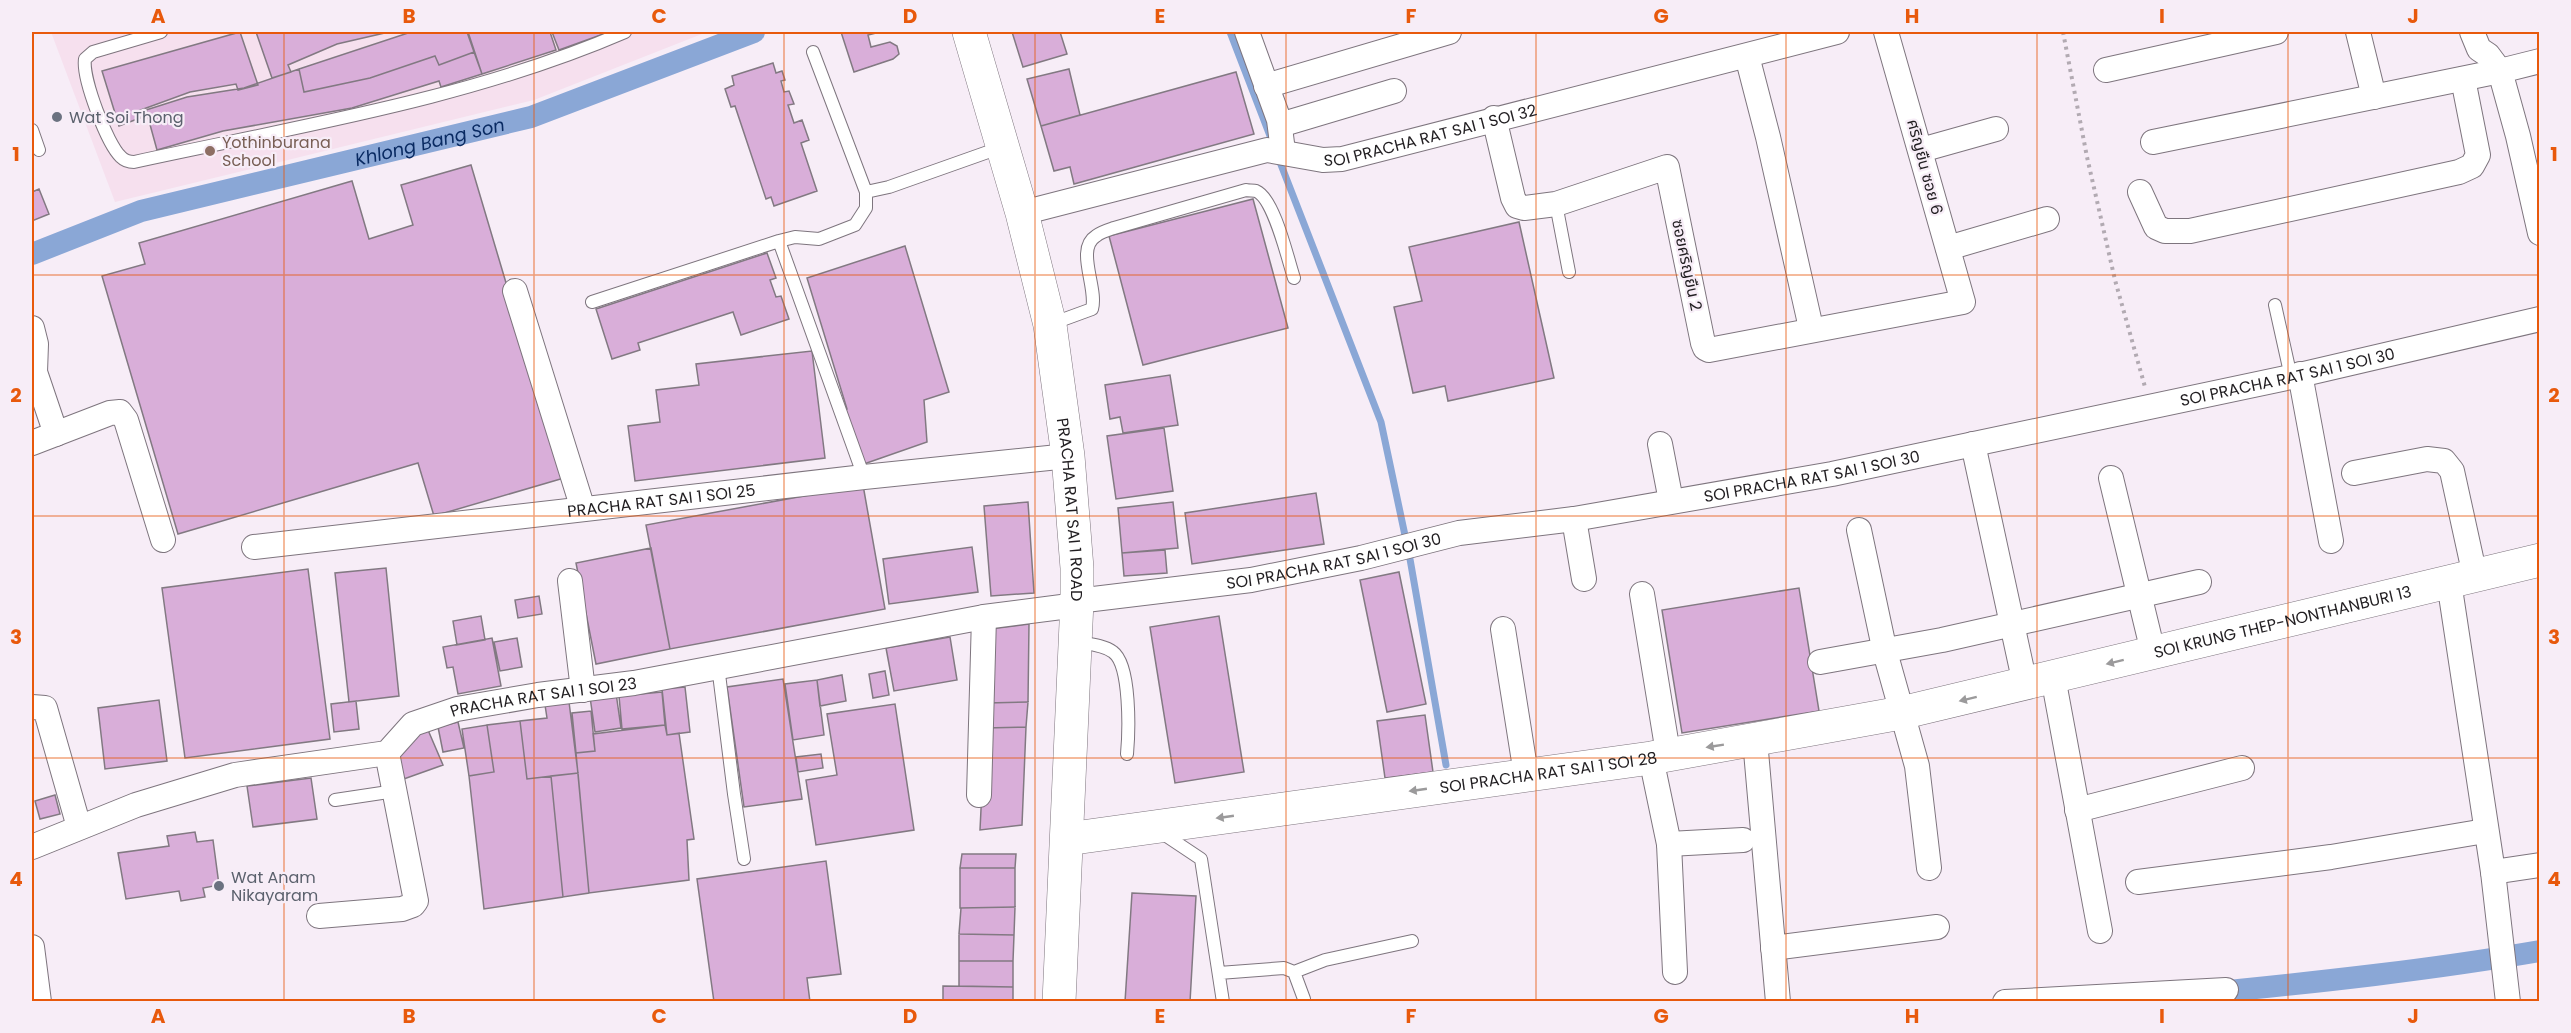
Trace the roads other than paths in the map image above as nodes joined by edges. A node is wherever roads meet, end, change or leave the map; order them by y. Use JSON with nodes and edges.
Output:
{"nodes":[{"id":1,"x":161,"y":32,"type":"edge"},
{"id":2,"x":626,"y":32,"type":"edge"},
{"id":3,"x":969,"y":32,"type":"edge"},
{"id":4,"x":1247,"y":32,"type":"edge"},
{"id":5,"x":1449,"y":32,"type":"edge"},
{"id":6,"x":1837,"y":32,"type":"edge"},
{"id":7,"x":1886,"y":32,"type":"edge"},
{"id":8,"x":2276,"y":32,"type":"edge"},
{"id":9,"x":2358,"y":32,"type":"edge"},
{"id":10,"x":2472,"y":32,"type":"edge"},
{"id":11,"x":1798,"y":36,"type":"edge"},
{"id":12,"x":813,"y":52,"type":"dead end"},
{"id":13,"x":1747,"y":56,"type":"junction"},
{"id":14,"x":2540,"y":61,"type":"edge"},
{"id":15,"x":2106,"y":70,"type":"dead end"},
{"id":16,"x":2500,"y":71,"type":"junction"},
{"id":17,"x":2463,"y":79,"type":"junction"},
{"id":18,"x":1266,"y":86,"type":"junction"},
{"id":19,"x":1394,"y":91,"type":"dead end"},
{"id":20,"x":2374,"y":97,"type":"junction"},
{"id":21,"x":1494,"y":118,"type":"junction"},
{"id":22,"x":1280,"y":125,"type":"junction"},
{"id":23,"x":1996,"y":129,"type":"dead end"},
{"id":24,"x":32,"y":130,"type":"edge"},
{"id":25,"x":2153,"y":142,"type":"dead end"},
{"id":26,"x":1003,"y":147,"type":"junction"},
{"id":27,"x":39,"y":150,"type":"dead end"},
{"id":28,"x":1277,"y":150,"type":"junction"},
{"id":29,"x":1921,"y":150,"type":"junction"},
{"id":30,"x":2535,"y":189,"type":"edge"},
{"id":31,"x":866,"y":192,"type":"junction"},
{"id":32,"x":2140,"y":192,"type":"dead end"},
{"id":33,"x":1556,"y":204,"type":"junction"},
{"id":34,"x":1022,"y":213,"type":"junction"},
{"id":35,"x":2047,"y":219,"type":"dead end"},
{"id":36,"x":2540,"y":233,"type":"edge"},
{"id":37,"x":779,"y":241,"type":"junction"},
{"id":38,"x":1948,"y":248,"type":"junction"},
{"id":39,"x":1569,"y":272,"type":"dead end"},
{"id":40,"x":1294,"y":278,"type":"dead end"},
{"id":41,"x":515,"y":291,"type":"dead end"},
{"id":42,"x":592,"y":302,"type":"dead end"},
{"id":43,"x":1963,"y":302,"type":"joint"},
{"id":44,"x":2275,"y":305,"type":"dead end"},
{"id":45,"x":2540,"y":319,"type":"edge"},
{"id":46,"x":1809,"y":320,"type":"dead end"},
{"id":47,"x":1050,"y":325,"type":"junction"},
{"id":48,"x":32,"y":328,"type":"edge"},
{"id":49,"x":2295,"y":376,"type":"junction"},
{"id":50,"x":56,"y":434,"type":"junction"},
{"id":51,"x":32,"y":443,"type":"edge"},
{"id":52,"x":1660,"y":444,"type":"dead end"},
{"id":53,"x":1973,"y":444,"type":"junction"},
{"id":54,"x":1068,"y":456,"type":"junction"},
{"id":55,"x":2354,"y":473,"type":"dead end"},
{"id":56,"x":864,"y":477,"type":"junction"},
{"id":57,"x":2112,"y":478,"type":"dead end"},
{"id":58,"x":1671,"y":501,"type":"junction"},
{"id":59,"x":583,"y":509,"type":"junction"},
{"id":60,"x":1574,"y":519,"type":"junction"},
{"id":61,"x":1859,"y":530,"type":"dead end"},
{"id":62,"x":162,"y":540,"type":"dead end"},
{"id":63,"x":2331,"y":541,"type":"dead end"},
{"id":64,"x":254,"y":547,"type":"dead end"},
{"id":65,"x":2540,"y":560,"type":"edge"},
{"id":66,"x":1584,"y":579,"type":"dead end"},
{"id":67,"x":2462,"y":579,"type":"junction"},
{"id":68,"x":570,"y":581,"type":"dead end"},
{"id":69,"x":2199,"y":582,"type":"dead end"},
{"id":70,"x":1642,"y":594,"type":"dead end"},
{"id":71,"x":2138,"y":596,"type":"junction"},
{"id":72,"x":1077,"y":603,"type":"junction"},
{"id":73,"x":984,"y":617,"type":"junction"},
{"id":74,"x":2011,"y":624,"type":"junction"},
{"id":75,"x":1503,"y":628,"type":"dead end"},
{"id":76,"x":1076,"y":642,"type":"junction"},
{"id":77,"x":1885,"y":652,"type":"junction"},
{"id":78,"x":2153,"y":652,"type":"junction"},
{"id":79,"x":1820,"y":662,"type":"dead end"},
{"id":80,"x":718,"y":666,"type":"junction"},
{"id":81,"x":2039,"y":681,"type":"junction"},
{"id":82,"x":583,"y":690,"type":"junction"},
{"id":83,"x":32,"y":707,"type":"edge"},
{"id":84,"x":1900,"y":713,"type":"junction"},
{"id":85,"x":1755,"y":740,"type":"junction"},
{"id":86,"x":387,"y":753,"type":"junction"},
{"id":87,"x":1127,"y":754,"type":"dead end"},
{"id":88,"x":1660,"y":756,"type":"junction"},
{"id":89,"x":2242,"y":768,"type":"dead end"},
{"id":90,"x":1526,"y":774,"type":"junction"},
{"id":91,"x":395,"y":791,"type":"junction"},
{"id":92,"x":979,"y":795,"type":"dead end"},
{"id":93,"x":335,"y":800,"type":"dead end"},
{"id":94,"x":2078,"y":810,"type":"junction"},
{"id":95,"x":79,"y":827,"type":"junction"},
{"id":96,"x":1152,"y":827,"type":"junction"},
{"id":97,"x":2485,"y":831,"type":"junction"},
{"id":98,"x":1067,"y":839,"type":"junction"},
{"id":99,"x":1743,"y":840,"type":"dead end"},
{"id":100,"x":1669,"y":844,"type":"junction"},
{"id":101,"x":32,"y":847,"type":"edge"},
{"id":102,"x":744,"y":859,"type":"dead end"},
{"id":103,"x":2540,"y":865,"type":"edge"},
{"id":104,"x":1929,"y":868,"type":"dead end"},
{"id":105,"x":2493,"y":872,"type":"junction"},
{"id":106,"x":2138,"y":882,"type":"dead end"},
{"id":107,"x":318,"y":916,"type":"dead end"},
{"id":108,"x":1937,"y":927,"type":"dead end"},
{"id":109,"x":2100,"y":931,"type":"dead end"},
{"id":110,"x":1412,"y":941,"type":"dead end"},
{"id":111,"x":32,"y":947,"type":"edge"},
{"id":112,"x":1773,"y":948,"type":"junction"},
{"id":113,"x":1294,"y":972,"type":"junction"},
{"id":114,"x":1675,"y":972,"type":"dead end"},
{"id":115,"x":1219,"y":973,"type":"junction"},
{"id":116,"x":2226,"y":990,"type":"dead end"},
{"id":117,"x":1304,"y":999,"type":"dead end"},
{"id":118,"x":39,"y":1002,"type":"edge"},
{"id":119,"x":1059,"y":1002,"type":"edge"},
{"id":120,"x":1223,"y":1002,"type":"edge"},
{"id":121,"x":1778,"y":1002,"type":"edge"},
{"id":122,"x":2005,"y":1002,"type":"edge"},
{"id":123,"x":2508,"y":1002,"type":"edge"}],
"edges":[{"from":1,"to":2,"type":"lane"},
{"from":3,"to":26,"type":"street","name":"PRACHA RAT SAI 1 ROAD"},
{"from":4,"to":18,"type":"street"},
{"from":5,"to":18,"type":"street"},
{"from":6,"to":11,"type":"street","name":"SOI PRACHA RAT SAI 1 SOI 32"},
{"from":7,"to":29,"type":"street","name":"ศริญยืน ซอย 6"},
{"from":8,"to":15,"type":"street"},
{"from":9,"to":20,"type":"street"},
{"from":10,"to":16,"type":"street"},
{"from":11,"to":13,"type":"street","name":"SOI PRACHA RAT SAI 1 SOI 32"},
{"from":12,"to":31,"type":"lane"},
{"from":13,"to":21,"type":"street","name":"SOI PRACHA RAT SAI 1 SOI 32"},
{"from":13,"to":46,"type":"street"},
{"from":14,"to":16,"type":"street"},
{"from":16,"to":17,"type":"street"},
{"from":16,"to":30,"type":"street"},
{"from":17,"to":20,"type":"street"},
{"from":17,"to":32,"type":"street"},
{"from":18,"to":22,"type":"street"},
{"from":19,"to":22,"type":"street"},
{"from":20,"to":25,"type":"street"},
{"from":21,"to":28,"type":"street","name":"SOI PRACHA RAT SAI 1 SOI 32"},
{"from":21,"to":33,"type":"street","name":"ซอยศริญยืน 2"},
{"from":22,"to":28,"type":"street"},
{"from":23,"to":29,"type":"street"},
{"from":24,"to":27,"type":"lane"},
{"from":26,"to":31,"type":"lane"},
{"from":26,"to":34,"type":"street","name":"PRACHA RAT SAI 1 ROAD"},
{"from":28,"to":34,"type":"street","name":"SOI PRACHA RAT SAI 1 SOI 32"},
{"from":29,"to":38,"type":"street","name":"ศริญยืน ซอย 6"},
{"from":30,"to":36,"type":"street"},
{"from":31,"to":37,"type":"lane"},
{"from":33,"to":39,"type":"lane"},
{"from":33,"to":43,"type":"street","name":"ซอยศริญยืน 2"},
{"from":34,"to":47,"type":"street","name":"PRACHA RAT SAI 1 ROAD"},
{"from":35,"to":38,"type":"street"},
{"from":37,"to":42,"type":"lane"},
{"from":37,"to":56,"type":"lane"},
{"from":38,"to":43,"type":"street","name":"ศริญยืน ซอย 6"},
{"from":40,"to":47,"type":"lane"},
{"from":41,"to":59,"type":"street"},
{"from":44,"to":49,"type":"lane"},
{"from":45,"to":49,"type":"street","name":"SOI PRACHA RAT SAI 1 SOI 30"},
{"from":47,"to":54,"type":"street","name":"PRACHA RAT SAI 1 ROAD"},
{"from":48,"to":50,"type":"street"},
{"from":49,"to":53,"type":"street","name":"SOI PRACHA RAT SAI 1 SOI 30"},
{"from":49,"to":63,"type":"street"},
{"from":50,"to":51,"type":"street"},
{"from":50,"to":62,"type":"street"},
{"from":52,"to":58,"type":"street"},
{"from":53,"to":58,"type":"street","name":"SOI PRACHA RAT SAI 1 SOI 30"},
{"from":53,"to":74,"type":"street"},
{"from":54,"to":56,"type":"street","name":"PRACHA RAT SAI 1 SOI 25"},
{"from":54,"to":72,"type":"street","name":"PRACHA RAT SAI 1 ROAD"},
{"from":55,"to":67,"type":"street"},
{"from":56,"to":59,"type":"street","name":"PRACHA RAT SAI 1 SOI 25"},
{"from":57,"to":71,"type":"street"},
{"from":58,"to":60,"type":"street","name":"SOI PRACHA RAT SAI 1 SOI 30"},
{"from":59,"to":64,"type":"street","name":"PRACHA RAT SAI 1 SOI 25"},
{"from":60,"to":66,"type":"street"},
{"from":60,"to":72,"type":"street","name":"SOI PRACHA RAT SAI 1 SOI 30"},
{"from":61,"to":77,"type":"street"},
{"from":65,"to":67,"type":"street","name":"SOI KRUNG THEP-NONTHANBURI 13"},
{"from":67,"to":78,"type":"street","name":"SOI KRUNG THEP-NONTHANBURI 13"},
{"from":67,"to":97,"type":"street"},
{"from":68,"to":82,"type":"street"},
{"from":69,"to":71,"type":"street"},
{"from":70,"to":88,"type":"street"},
{"from":71,"to":74,"type":"street"},
{"from":71,"to":78,"type":"street"},
{"from":72,"to":73,"type":"street","name":"PRACHA RAT SAI 1 SOI 23"},
{"from":72,"to":76,"type":"street","name":"PRACHA RAT SAI 1 ROAD"},
{"from":73,"to":80,"type":"street","name":"PRACHA RAT SAI 1 SOI 23"},
{"from":73,"to":92,"type":"street"},
{"from":74,"to":77,"type":"street"},
{"from":74,"to":81,"type":"street"},
{"from":75,"to":90,"type":"street"},
{"from":76,"to":87,"type":"lane"},
{"from":76,"to":98,"type":"street","name":"PRACHA RAT SAI 1 ROAD"},
{"from":77,"to":79,"type":"street"},
{"from":77,"to":84,"type":"street"},
{"from":78,"to":81,"type":"street","name":"SOI KRUNG THEP-NONTHANBURI 13","one_way":true},
{"from":80,"to":82,"type":"street","name":"PRACHA RAT SAI 1 SOI 23"},
{"from":80,"to":102,"type":"lane"},
{"from":81,"to":84,"type":"street","name":"SOI PRACHA RAT SAI 1 SOI 28","one_way":true},
{"from":81,"to":94,"type":"street"},
{"from":82,"to":86,"type":"street","name":"PRACHA RAT SAI 1 SOI 23"},
{"from":83,"to":95,"type":"street"},
{"from":84,"to":85,"type":"street","name":"SOI PRACHA RAT SAI 1 SOI 28"},
{"from":84,"to":104,"type":"street"},
{"from":85,"to":88,"type":"street","name":"SOI PRACHA RAT SAI 1 SOI 28","one_way":true},
{"from":85,"to":112,"type":"street"},
{"from":86,"to":91,"type":"street"},
{"from":86,"to":95,"type":"street"},
{"from":88,"to":90,"type":"street","name":"SOI PRACHA RAT SAI 1 SOI 28"},
{"from":88,"to":100,"type":"street"},
{"from":89,"to":94,"type":"street"},
{"from":90,"to":96,"type":"street","name":"SOI PRACHA RAT SAI 1 SOI 28","one_way":true},
{"from":91,"to":93,"type":"lane"},
{"from":91,"to":107,"type":"street"},
{"from":94,"to":109,"type":"street"},
{"from":95,"to":101,"type":"street"},
{"from":96,"to":98,"type":"street","name":"SOI PRACHA RAT SAI 1 SOI 28"},
{"from":96,"to":115,"type":"lane"},
{"from":97,"to":105,"type":"street"},
{"from":97,"to":106,"type":"street"},
{"from":98,"to":119,"type":"street","name":"PRACHA RAT SAI 1 ROAD"},
{"from":99,"to":100,"type":"street"},
{"from":100,"to":114,"type":"street"},
{"from":103,"to":105,"type":"street"},
{"from":105,"to":123,"type":"street"},
{"from":108,"to":112,"type":"street"},
{"from":110,"to":113,"type":"lane"},
{"from":111,"to":118,"type":"street"},
{"from":112,"to":121,"type":"street"},
{"from":113,"to":115,"type":"lane"},
{"from":113,"to":117,"type":"lane"},
{"from":115,"to":120,"type":"lane"},
{"from":116,"to":122,"type":"street"}]}
